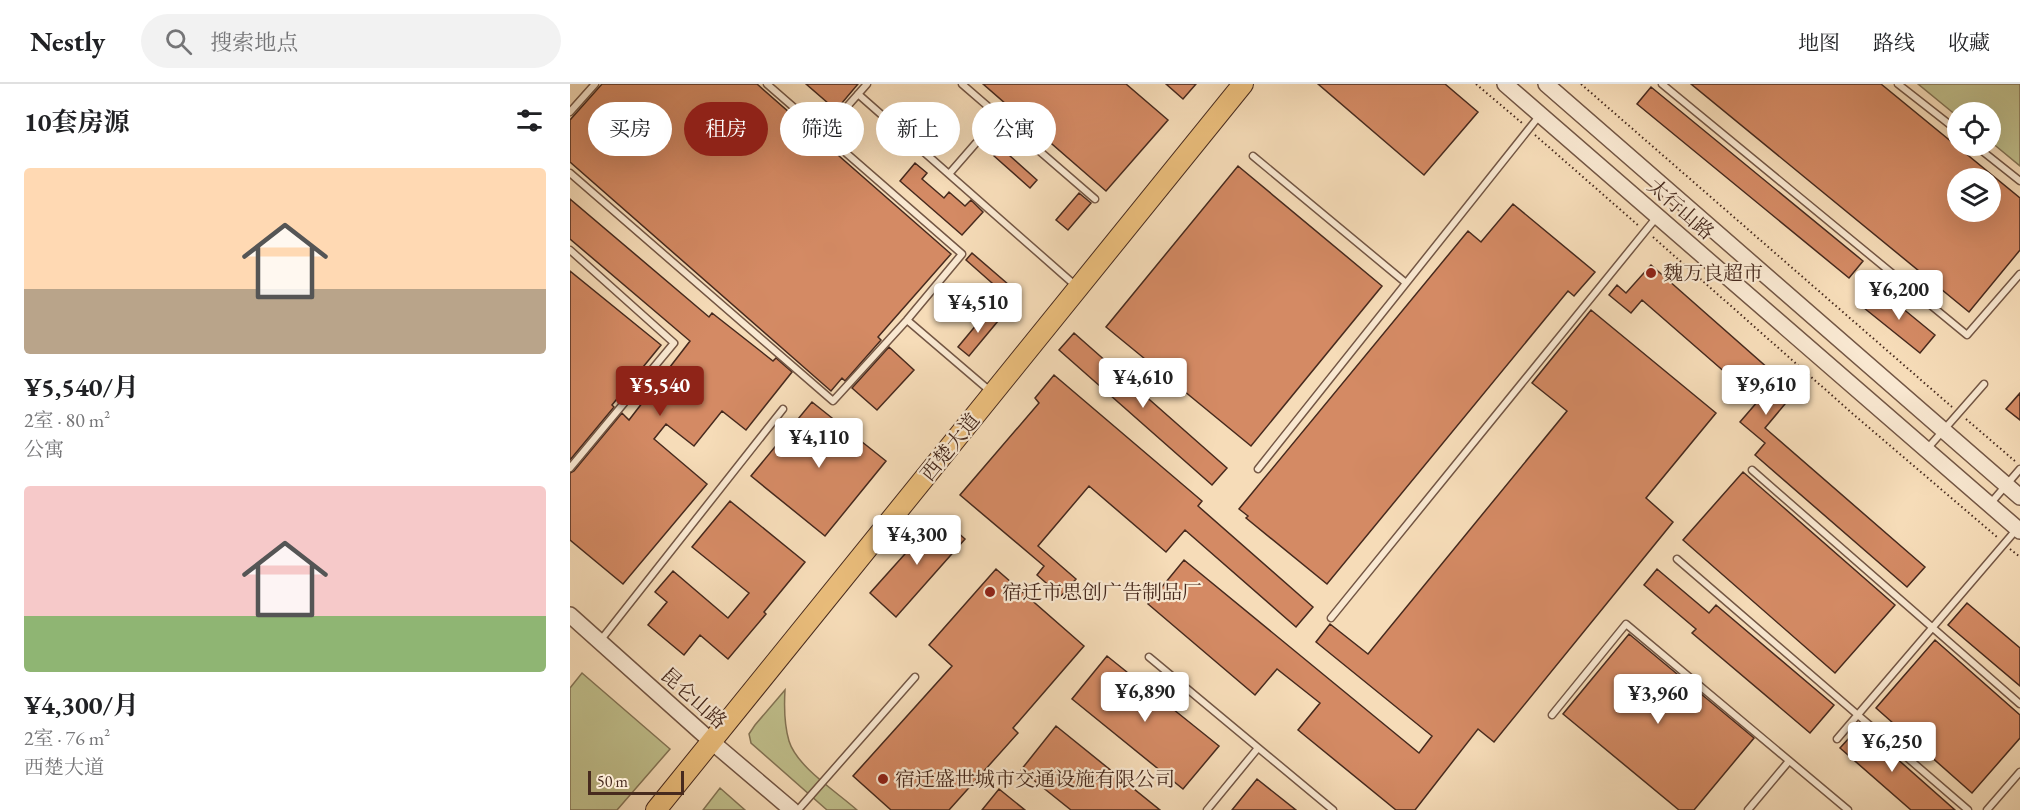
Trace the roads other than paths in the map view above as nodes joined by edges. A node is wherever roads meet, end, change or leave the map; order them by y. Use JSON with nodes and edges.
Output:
{"nodes":[{"id":1,"x":595,"y":84,"type":"edge"},
{"id":2,"x":767,"y":84,"type":"edge"},
{"id":3,"x":867,"y":84,"type":"edge"},
{"id":4,"x":963,"y":84,"type":"edge"},
{"id":5,"x":1243,"y":84,"type":"edge"},
{"id":6,"x":1505,"y":84,"type":"edge"},
{"id":7,"x":1546,"y":84,"type":"edge"},
{"id":8,"x":1662,"y":84,"type":"edge"},
{"id":9,"x":1898,"y":84,"type":"edge"},
{"id":10,"x":858,"y":94,"type":"junction"},
{"id":11,"x":851,"y":102,"type":"edge"},
{"id":12,"x":570,"y":112,"type":"edge"},
{"id":13,"x":1540,"y":114,"type":"junction"},
{"id":14,"x":1947,"y":122,"type":"edge"},
{"id":15,"x":972,"y":148,"type":"edge"},
{"id":16,"x":1253,"y":156,"type":"dead end"},
{"id":17,"x":1989,"y":156,"type":"edge"},
{"id":18,"x":570,"y":174,"type":"edge"},
{"id":19,"x":949,"y":174,"type":"junction"},
{"id":20,"x":2020,"y":181,"type":"edge"},
{"id":21,"x":1095,"y":199,"type":"dead end"},
{"id":22,"x":1657,"y":216,"type":"junction"},
{"id":23,"x":571,"y":253,"type":"edge"},
{"id":24,"x":2020,"y":274,"type":"edge"},
{"id":25,"x":1406,"y":283,"type":"junction"},
{"id":26,"x":1078,"y":288,"type":"junction"},
{"id":27,"x":907,"y":320,"type":"junction"},
{"id":28,"x":1984,"y":384,"type":"dead end"},
{"id":29,"x":993,"y":393,"type":"junction"},
{"id":30,"x":783,"y":409,"type":"dead end"},
{"id":31,"x":1943,"y":430,"type":"junction"},
{"id":32,"x":1926,"y":450,"type":"junction"},
{"id":33,"x":570,"y":468,"type":"edge"},
{"id":34,"x":2020,"y":468,"type":"edge"},
{"id":35,"x":1258,"y":469,"type":"dead end"},
{"id":36,"x":1752,"y":470,"type":"dead end"},
{"id":37,"x":2006,"y":485,"type":"junction"},
{"id":38,"x":2020,"y":497,"type":"edge"},
{"id":39,"x":1989,"y":504,"type":"junction"},
{"id":40,"x":2019,"y":530,"type":"edge"},
{"id":41,"x":1677,"y":559,"type":"dead end"},
{"id":42,"x":570,"y":615,"type":"edge"},
{"id":43,"x":1331,"y":618,"type":"dead end"},
{"id":44,"x":1932,"y":627,"type":"junction"},
{"id":45,"x":600,"y":642,"type":"junction"},
{"id":46,"x":1149,"y":657,"type":"dead end"},
{"id":47,"x":915,"y":676,"type":"dead end"},
{"id":48,"x":2020,"y":704,"type":"edge"},
{"id":49,"x":1552,"y":715,"type":"dead end"},
{"id":50,"x":1858,"y":715,"type":"junction"},
{"id":51,"x":1837,"y":739,"type":"dead end"},
{"id":52,"x":712,"y":742,"type":"junction"},
{"id":53,"x":1258,"y":748,"type":"junction"},
{"id":54,"x":1789,"y":761,"type":"junction"},
{"id":55,"x":2020,"y":772,"type":"edge"},
{"id":56,"x":2017,"y":781,"type":"edge"},
{"id":57,"x":656,"y":810,"type":"edge"},
{"id":58,"x":792,"y":810,"type":"edge"},
{"id":59,"x":798,"y":810,"type":"edge"},
{"id":60,"x":1207,"y":810,"type":"edge"},
{"id":61,"x":1333,"y":810,"type":"edge"},
{"id":62,"x":1748,"y":810,"type":"edge"},
{"id":63,"x":1848,"y":810,"type":"edge"},
{"id":64,"x":1968,"y":810,"type":"edge"},
{"id":65,"x":1987,"y":810,"type":"edge"}],
"edges":[{"from":1,"to":12,"type":"lane"},
{"from":2,"to":27,"type":"lane"},
{"from":3,"to":10,"type":"lane"},
{"from":4,"to":21,"type":"lane"},
{"from":5,"to":26,"type":"main road","name":"西楚大道"},
{"from":6,"to":13,"type":"street","name":"太行山路"},
{"from":7,"to":31,"type":"street","name":"太行山路"},
{"from":8,"to":24,"type":"lane"},
{"from":9,"to":14,"type":"lane"},
{"from":10,"to":11,"type":"lane"},
{"from":10,"to":19,"type":"lane"},
{"from":13,"to":22,"type":"street","name":"太行山路"},
{"from":13,"to":25,"type":"lane"},
{"from":15,"to":19,"type":"lane"},
{"from":16,"to":25,"type":"lane"},
{"from":17,"to":20,"type":"lane"},
{"from":18,"to":27,"type":"lane"},
{"from":19,"to":26,"type":"lane"},
{"from":22,"to":32,"type":"street","name":"太行山路"},
{"from":22,"to":43,"type":"lane"},
{"from":23,"to":33,"type":"lane"},
{"from":25,"to":35,"type":"lane"},
{"from":26,"to":29,"type":"main road","name":"西楚大道"},
{"from":27,"to":29,"type":"lane"},
{"from":28,"to":31,"type":"lane"},
{"from":29,"to":52,"type":"main road","name":"西楚大道"},
{"from":30,"to":45,"type":"lane"},
{"from":31,"to":32,"type":"lane"},
{"from":31,"to":37,"type":"street","name":"太行山路"},
{"from":32,"to":39,"type":"street","name":"太行山路"},
{"from":34,"to":37,"type":"lane"},
{"from":36,"to":44,"type":"lane"},
{"from":37,"to":38,"type":"street","name":"太行山路"},
{"from":37,"to":39,"type":"lane"},
{"from":39,"to":40,"type":"street","name":"太行山路"},
{"from":40,"to":44,"type":"lane"},
{"from":41,"to":50,"type":"lane"},
{"from":42,"to":45,"type":"street","name":"昆仑山路"},
{"from":44,"to":48,"type":"lane"},
{"from":44,"to":50,"type":"lane"},
{"from":45,"to":52,"type":"street","name":"昆仑山路"},
{"from":46,"to":53,"type":"lane"},
{"from":47,"to":59,"type":"lane"},
{"from":49,"to":54,"type":"lane"},
{"from":50,"to":51,"type":"lane"},
{"from":50,"to":64,"type":"lane"},
{"from":52,"to":57,"type":"main road","name":"西楚大道"},
{"from":52,"to":58,"type":"street","name":"昆仑山路"},
{"from":53,"to":60,"type":"lane"},
{"from":53,"to":61,"type":"lane"},
{"from":54,"to":62,"type":"lane"},
{"from":54,"to":63,"type":"lane"},
{"from":55,"to":56,"type":"lane"},
{"from":56,"to":65,"type":"lane"}]}
